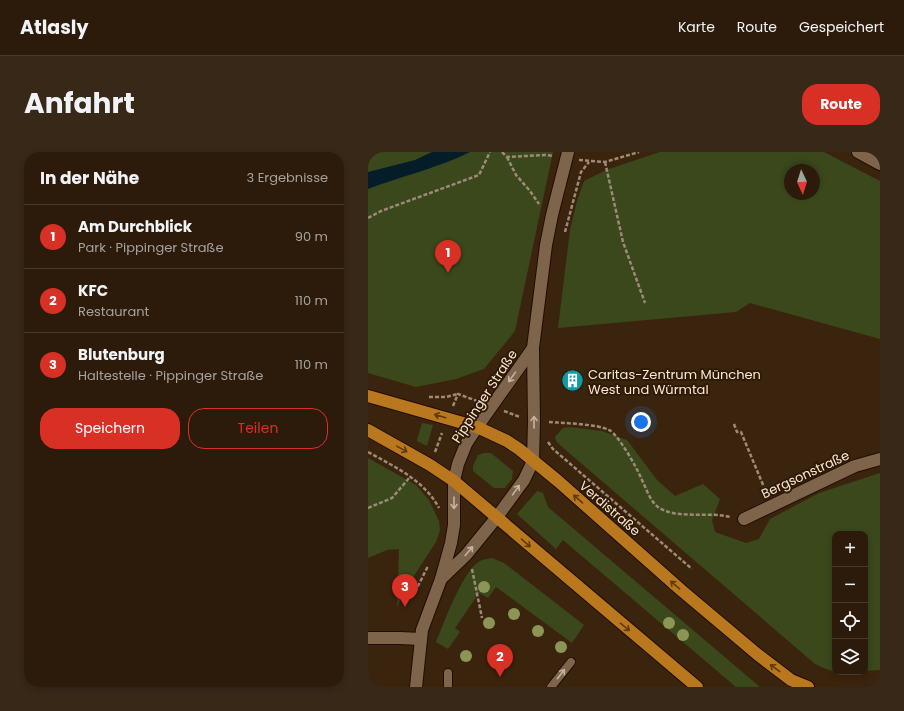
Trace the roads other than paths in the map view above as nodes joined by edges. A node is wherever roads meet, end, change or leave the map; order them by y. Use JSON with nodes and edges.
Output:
{"nodes":[{"id":1,"x":858,"y":152,"type":"edge"},
{"id":2,"x":567,"y":155,"type":"edge"},
{"id":3,"x":880,"y":164,"type":"edge"},
{"id":4,"x":532,"y":348,"type":"junction"},
{"id":5,"x":368,"y":396,"type":"edge"},
{"id":6,"x":477,"y":427,"type":"junction"},
{"id":7,"x":368,"y":430,"type":"edge"},
{"id":8,"x":880,"y":459,"type":"edge"},
{"id":9,"x":533,"y":461,"type":"junction"},
{"id":10,"x":454,"y":481,"type":"junction"},
{"id":11,"x":496,"y":517,"type":"junction"},
{"id":12,"x":744,"y":519,"type":"road end"},
{"id":13,"x":441,"y":579,"type":"junction"},
{"id":14,"x":368,"y":638,"type":"edge"},
{"id":15,"x":420,"y":639,"type":"junction"},
{"id":16,"x":571,"y":662,"type":"dead end"},
{"id":17,"x":448,"y":673,"type":"dead end"},
{"id":18,"x":416,"y":687,"type":"edge"},
{"id":19,"x":448,"y":687,"type":"edge"},
{"id":20,"x":551,"y":687,"type":"edge"},
{"id":21,"x":697,"y":687,"type":"edge"},
{"id":22,"x":808,"y":687,"type":"edge"}],
"edges":[{"from":1,"to":3,"type":"main road"},
{"from":2,"to":4,"type":"main road","name":"Pippinger Straße"},
{"from":4,"to":6,"type":"main road","name":"Pippinger Straße","one_way":true},
{"from":9,"to":4,"type":"main road","name":"Pippinger Straße","one_way":true},
{"from":6,"to":5,"type":"main road","name":"Verdistraße","one_way":true},
{"from":6,"to":9,"type":"main road","name":"Verdistraße"},
{"from":6,"to":10,"type":"main road","name":"Pippinger Straße"},
{"from":7,"to":10,"type":"main road","one_way":true},
{"from":8,"to":12,"type":"main road","name":"Bergsonstraße"},
{"from":11,"to":9,"type":"main road","name":"Pippinger Straße","one_way":true},
{"from":22,"to":9,"type":"main road","name":"Verdistraße","one_way":true},
{"from":10,"to":11,"type":"main road"},
{"from":10,"to":13,"type":"main road","name":"Pippinger Straße","one_way":true},
{"from":13,"to":11,"type":"main road","name":"Pippinger Straße","one_way":true},
{"from":11,"to":21,"type":"main road","one_way":true},
{"from":13,"to":15,"type":"main road","name":"Pippinger Straße"},
{"from":14,"to":15,"type":"main road"},
{"from":15,"to":18,"type":"main road","name":"Pippinger Straße"},
{"from":20,"to":16,"type":"lane","one_way":true},
{"from":17,"to":19,"type":"lane"}]}
